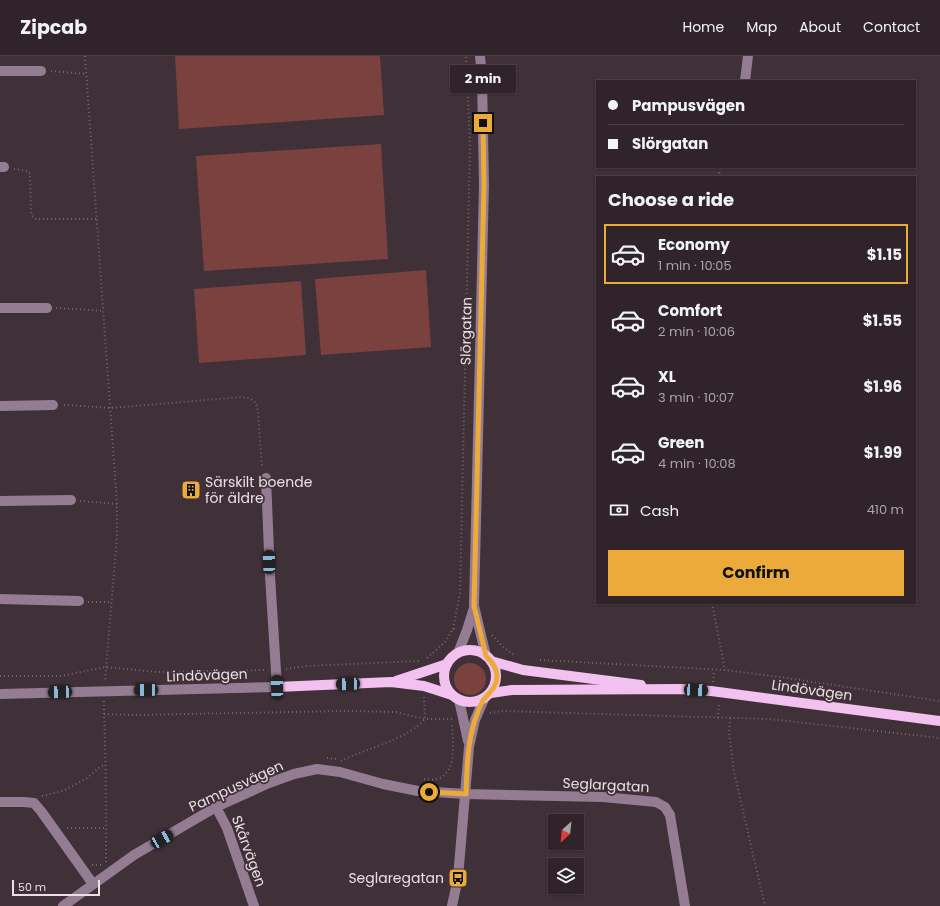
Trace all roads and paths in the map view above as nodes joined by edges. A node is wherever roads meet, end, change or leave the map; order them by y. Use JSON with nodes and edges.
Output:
{"nodes":[{"id":1,"x":85,"y":56,"type":"edge"},
{"id":2,"x":466,"y":56,"type":"edge"},
{"id":3,"x":480,"y":56,"type":"edge"},
{"id":4,"x":748,"y":56,"type":"edge"},
{"id":5,"x":0,"y":71,"type":"edge"},
{"id":6,"x":41,"y":71,"type":"joint"},
{"id":7,"x":86,"y":74,"type":"junction"},
{"id":8,"x":744,"y":80,"type":"edge"},
{"id":9,"x":2,"y":167,"type":"edge"},
{"id":10,"x":96,"y":219,"type":"junction"},
{"id":11,"x":0,"y":308,"type":"edge"},
{"id":12,"x":47,"y":308,"type":"joint"},
{"id":13,"x":103,"y":311,"type":"junction"},
{"id":14,"x":54,"y":405,"type":"joint"},
{"id":15,"x":0,"y":406,"type":"edge"},
{"id":16,"x":110,"y":408,"type":"junction"},
{"id":17,"x":266,"y":478,"type":"joint"},
{"id":18,"x":71,"y":500,"type":"joint"},
{"id":19,"x":0,"y":501,"type":"edge"},
{"id":20,"x":117,"y":504,"type":"junction"},
{"id":21,"x":0,"y":599,"type":"edge"},
{"id":22,"x":79,"y":601,"type":"joint"},
{"id":23,"x":111,"y":602,"type":"junction"},
{"id":24,"x":712,"y":604,"type":"edge"},
{"id":25,"x":474,"y":606,"type":"junction"},
{"id":26,"x":453,"y":629,"type":"dead end"},
{"id":27,"x":458,"y":654,"type":"junction"},
{"id":28,"x":489,"y":658,"type":"junction"},
{"id":29,"x":447,"y":664,"type":"junction"},
{"id":30,"x":105,"y":667,"type":"junction"},
{"id":31,"x":725,"y":670,"type":"dead end"},
{"id":32,"x":0,"y":676,"type":"edge"},
{"id":33,"x":391,"y":682,"type":"junction"},
{"id":34,"x":424,"y":686,"type":"junction"},
{"id":35,"x":277,"y":687,"type":"junction"},
{"id":36,"x":680,"y":689,"type":"junction"},
{"id":37,"x":105,"y":691,"type":"junction"},
{"id":38,"x":0,"y":694,"type":"edge"},
{"id":39,"x":488,"y":696,"type":"junction"},
{"id":40,"x":455,"y":697,"type":"junction"},
{"id":41,"x":104,"y":714,"type":"dead end"},
{"id":42,"x":730,"y":718,"type":"dead end"},
{"id":43,"x":940,"y":721,"type":"edge"},
{"id":44,"x":469,"y":747,"type":"junction"},
{"id":45,"x":106,"y":765,"type":"dead end"},
{"id":46,"x":326,"y":770,"type":"junction"},
{"id":47,"x":466,"y":794,"type":"junction"},
{"id":48,"x":0,"y":802,"type":"edge"},
{"id":49,"x":34,"y":804,"type":"junction"},
{"id":50,"x":216,"y":807,"type":"junction"},
{"id":51,"x":106,"y":828,"type":"dead end"},
{"id":52,"x":56,"y":831,"type":"junction"},
{"id":53,"x":93,"y":884,"type":"junction"},
{"id":54,"x":63,"y":906,"type":"edge"},
{"id":55,"x":254,"y":906,"type":"edge"},
{"id":56,"x":452,"y":906,"type":"edge"},
{"id":57,"x":684,"y":906,"type":"edge"},
{"id":58,"x":765,"y":906,"type":"edge"}],
"edges":[{"from":1,"to":7,"type":"path"},
{"from":2,"to":26,"type":"path"},
{"from":3,"to":25,"type":"street","name":"Slörgatan"},
{"from":4,"to":8,"type":"street"},
{"from":5,"to":6,"type":"street"},
{"from":6,"to":7,"type":"path"},
{"from":7,"to":10,"type":"path"},
{"from":9,"to":10,"type":"path"},
{"from":10,"to":13,"type":"path"},
{"from":11,"to":12,"type":"street"},
{"from":12,"to":13,"type":"path"},
{"from":13,"to":16,"type":"path"},
{"from":14,"to":15,"type":"street"},
{"from":14,"to":16,"type":"path"},
{"from":16,"to":17,"type":"path"},
{"from":16,"to":20,"type":"path"},
{"from":17,"to":35,"type":"street"},
{"from":18,"to":19,"type":"street"},
{"from":18,"to":20,"type":"path"},
{"from":20,"to":23,"type":"path"},
{"from":21,"to":22,"type":"street"},
{"from":22,"to":23,"type":"path"},
{"from":23,"to":30,"type":"path"},
{"from":24,"to":31,"type":"path"},
{"from":25,"to":27,"type":"street","name":"Slörgatan"},
{"from":25,"to":28,"type":"street","name":"Slörgatan"},
{"from":27,"to":28,"type":"main road"},
{"from":27,"to":29,"type":"main road"},
{"from":28,"to":36,"type":"main road","name":"Lindövägen"},
{"from":28,"to":39,"type":"main road"},
{"from":29,"to":33,"type":"main road","name":"Lindövägen"},
{"from":29,"to":40,"type":"main road"},
{"from":30,"to":32,"type":"path"},
{"from":30,"to":37,"type":"path"},
{"from":33,"to":34,"type":"main road","name":"Lindövägen"},
{"from":33,"to":35,"type":"main road","name":"Lindövägen"},
{"from":34,"to":40,"type":"main road","name":"Lindövägen"},
{"from":34,"to":46,"type":"path"},
{"from":35,"to":37,"type":"street","name":"Lindövägen"},
{"from":36,"to":39,"type":"main road","name":"Lindövägen"},
{"from":36,"to":43,"type":"main road","name":"Lindövägen"},
{"from":37,"to":38,"type":"street","name":"Lindövägen"},
{"from":37,"to":41,"type":"path"},
{"from":39,"to":40,"type":"main road"},
{"from":39,"to":44,"type":"street"},
{"from":40,"to":44,"type":"street"},
{"from":42,"to":58,"type":"path"},
{"from":44,"to":47,"type":"street"},
{"from":45,"to":49,"type":"path"},
{"from":46,"to":47,"type":"street","name":"Pampusvägen"},
{"from":46,"to":50,"type":"street","name":"Pampusvägen"},
{"from":47,"to":56,"type":"street"},
{"from":47,"to":57,"type":"street","name":"Seglargatan"},
{"from":48,"to":49,"type":"street"},
{"from":49,"to":52,"type":"street"},
{"from":50,"to":53,"type":"street","name":"Pampusvägen"},
{"from":50,"to":55,"type":"street","name":"Skårvägen"},
{"from":51,"to":52,"type":"path"},
{"from":52,"to":53,"type":"street"},
{"from":53,"to":54,"type":"street","name":"Pampusvägen"}]}
